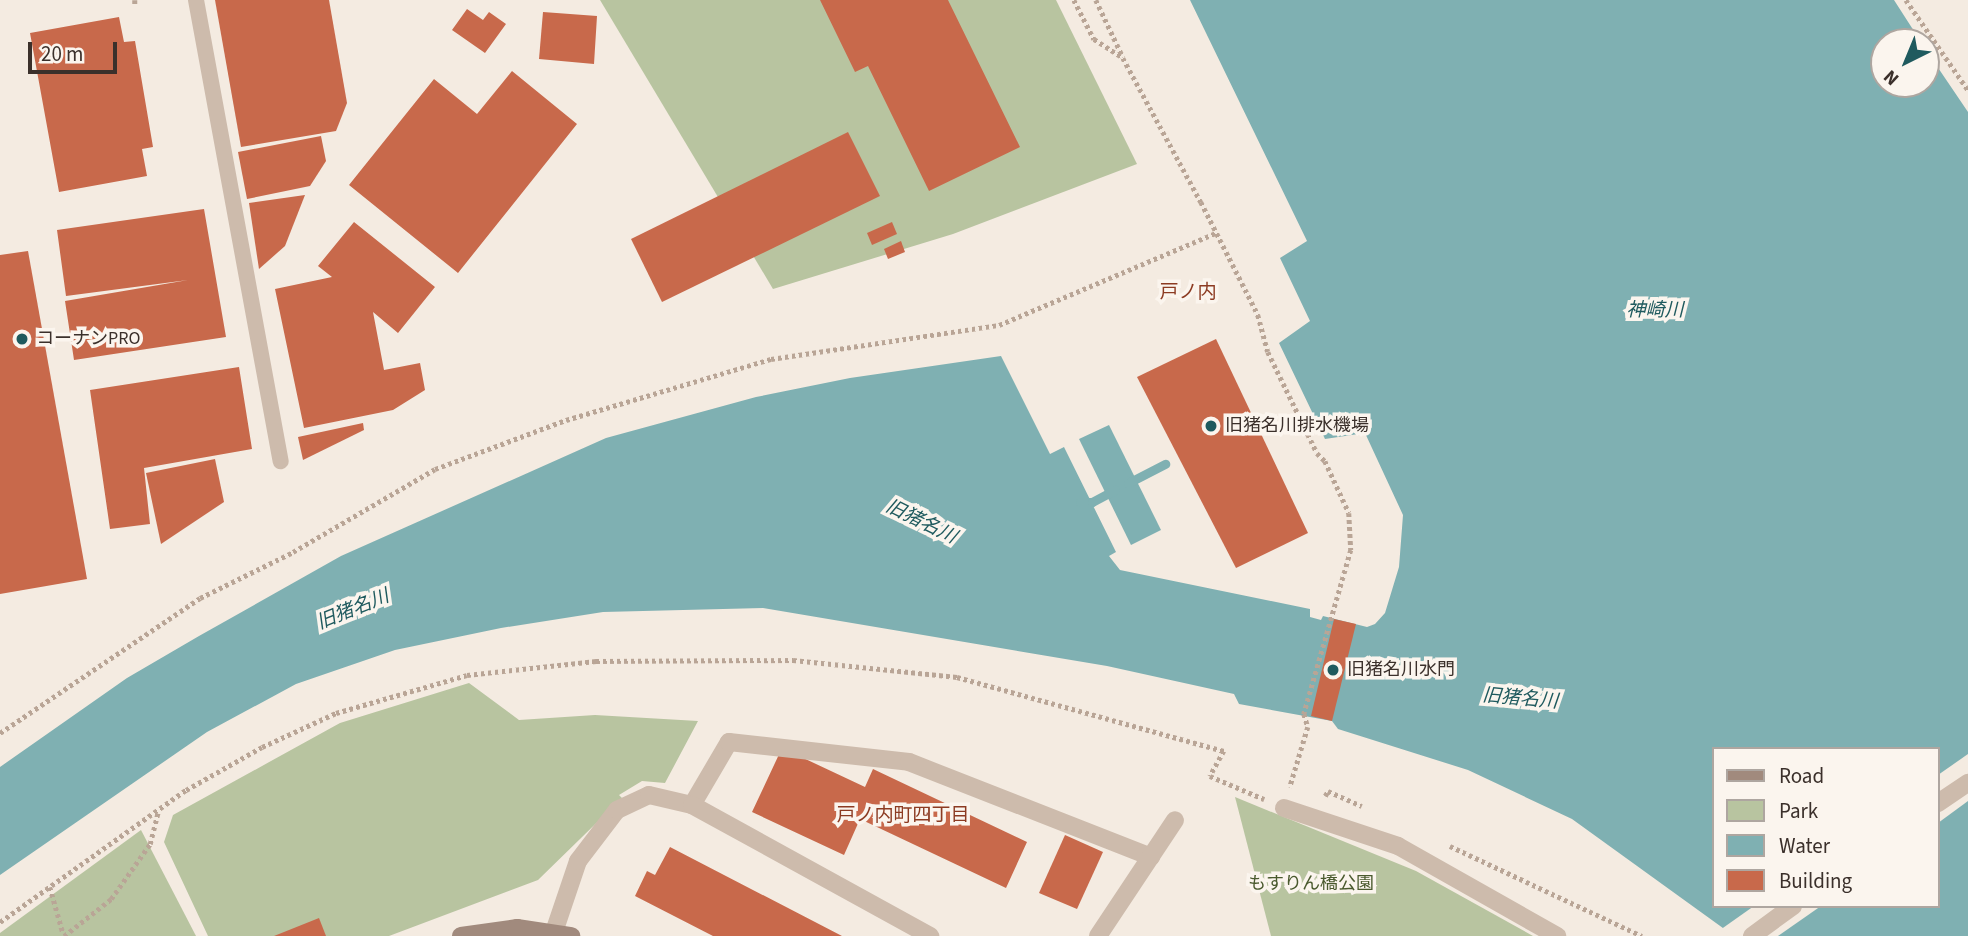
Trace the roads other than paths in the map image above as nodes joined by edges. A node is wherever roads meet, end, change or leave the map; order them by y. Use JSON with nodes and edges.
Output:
{"nodes":[{"id":1,"x":196,"y":0,"type":"edge"},
{"id":2,"x":281,"y":461,"type":"dead end"},
{"id":3,"x":1968,"y":783,"type":"edge"},
{"id":4,"x":1940,"y":802,"type":"edge"},
{"id":5,"x":692,"y":805,"type":"junction"},
{"id":6,"x":1284,"y":808,"type":"road end"},
{"id":7,"x":1175,"y":820,"type":"dead end"},
{"id":8,"x":1151,"y":857,"type":"junction"},
{"id":9,"x":1790,"y":908,"type":"edge"},
{"id":10,"x":562,"y":934,"type":"edge"},
{"id":11,"x":461,"y":936,"type":"edge"},
{"id":12,"x":930,"y":936,"type":"edge"},
{"id":13,"x":1098,"y":936,"type":"edge"},
{"id":14,"x":1557,"y":936,"type":"edge"},
{"id":15,"x":1752,"y":936,"type":"edge"}],
"edges":[{"from":1,"to":2,"type":"lane"},
{"from":3,"to":4,"type":"street"},
{"from":5,"to":8,"type":"street"},
{"from":5,"to":10,"type":"street"},
{"from":5,"to":12,"type":"street"},
{"from":6,"to":14,"type":"street"},
{"from":7,"to":8,"type":"street"},
{"from":8,"to":13,"type":"street"},
{"from":9,"to":15,"type":"street"},
{"from":10,"to":11,"type":"street"}]}
